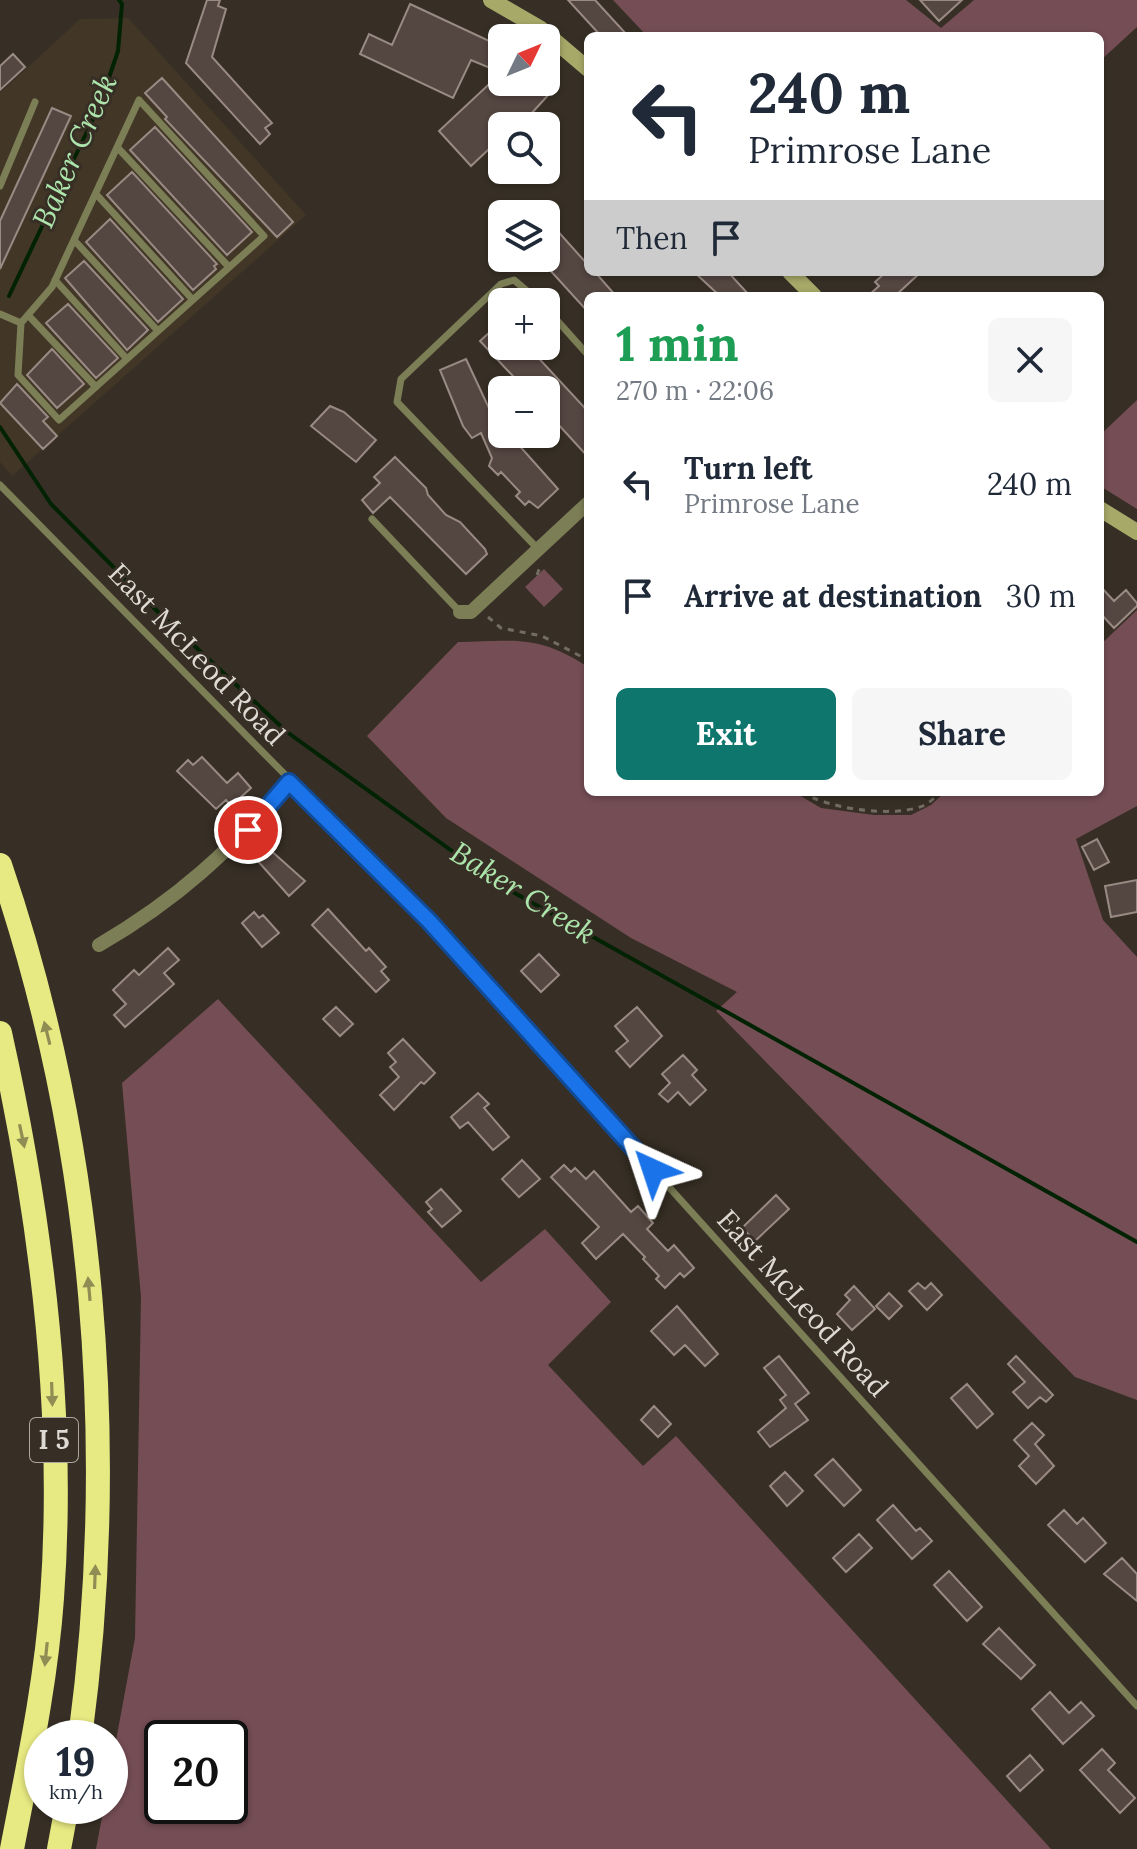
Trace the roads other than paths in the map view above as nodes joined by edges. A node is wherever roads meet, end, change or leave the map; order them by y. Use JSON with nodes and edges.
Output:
{"nodes":[{"id":1,"x":491,"y":0,"type":"edge"},
{"id":2,"x":584,"y":66,"type":"edge"},
{"id":3,"x":35,"y":102,"type":"dead end"},
{"id":4,"x":118,"y":148,"type":"junction"},
{"id":5,"x":0,"y":186,"type":"edge"},
{"id":6,"x":96,"y":194,"type":"junction"},
{"id":7,"x":74,"y":240,"type":"junction"},
{"id":8,"x":229,"y":267,"type":"junction"},
{"id":9,"x":794,"y":276,"type":"edge"},
{"id":10,"x":55,"y":280,"type":"junction"},
{"id":11,"x":497,"y":288,"type":"edge"},
{"id":12,"x":523,"y":288,"type":"edge"},
{"id":13,"x":809,"y":292,"type":"edge"},
{"id":14,"x":488,"y":296,"type":"edge"},
{"id":15,"x":193,"y":300,"type":"junction"},
{"id":16,"x":0,"y":314,"type":"edge"},
{"id":17,"x":28,"y":315,"type":"junction"},
{"id":18,"x":21,"y":323,"type":"junction"},
{"id":19,"x":560,"y":324,"type":"edge"},
{"id":20,"x":158,"y":331,"type":"junction"},
{"id":21,"x":584,"y":351,"type":"edge"},
{"id":22,"x":127,"y":359,"type":"junction"},
{"id":23,"x":96,"y":387,"type":"junction"},
{"id":24,"x":0,"y":485,"type":"edge"},
{"id":25,"x":584,"y":507,"type":"edge"},
{"id":26,"x":1104,"y":511,"type":"edge"},
{"id":27,"x":372,"y":519,"type":"dead end"},
{"id":28,"x":1137,"y":532,"type":"edge"},
{"id":29,"x":538,"y":549,"type":"junction"},
{"id":30,"x":460,"y":612,"type":"joint"},
{"id":31,"x":289,"y":782,"type":"junction"},
{"id":32,"x":0,"y":865,"type":"edge"},
{"id":33,"x":99,"y":945,"type":"dead end"},
{"id":34,"x":0,"y":1033,"type":"edge"},
{"id":35,"x":1137,"y":1706,"type":"edge"},
{"id":36,"x":82,"y":1720,"type":"edge"},
{"id":37,"x":64,"y":1824,"type":"edge"},
{"id":38,"x":12,"y":1849,"type":"edge"},
{"id":39,"x":59,"y":1849,"type":"edge"}],
"edges":[{"from":1,"to":2,"type":"street"},
{"from":3,"to":5,"type":"lane"},
{"from":4,"to":6,"type":"lane"},
{"from":4,"to":8,"type":"lane"},
{"from":4,"to":8,"type":"lane"},
{"from":6,"to":7,"type":"lane"},
{"from":6,"to":15,"type":"lane"},
{"from":7,"to":10,"type":"lane"},
{"from":7,"to":20,"type":"lane"},
{"from":8,"to":15,"type":"lane"},
{"from":9,"to":13,"type":"street"},
{"from":10,"to":17,"type":"lane"},
{"from":10,"to":22,"type":"lane"},
{"from":11,"to":12,"type":"lane"},
{"from":14,"to":29,"type":"lane"},
{"from":15,"to":20,"type":"lane"},
{"from":16,"to":18,"type":"lane"},
{"from":17,"to":18,"type":"lane"},
{"from":17,"to":23,"type":"lane"},
{"from":18,"to":23,"type":"lane"},
{"from":19,"to":21,"type":"lane"},
{"from":20,"to":22,"type":"lane"},
{"from":22,"to":23,"type":"lane"},
{"from":24,"to":31,"type":"lane","name":"East McLeod Road"},
{"from":25,"to":29,"type":"street"},
{"from":26,"to":28,"type":"street"},
{"from":27,"to":30,"type":"lane"},
{"from":29,"to":30,"type":"street"},
{"from":31,"to":33,"type":"street"},
{"from":31,"to":35,"type":"lane","name":"East McLeod Road"},
{"from":36,"to":32,"type":"highway","number":"I 5","one_way":true},
{"from":34,"to":38,"type":"highway","number":"I 5","one_way":true},
{"from":37,"to":39,"type":"highway"}]}
